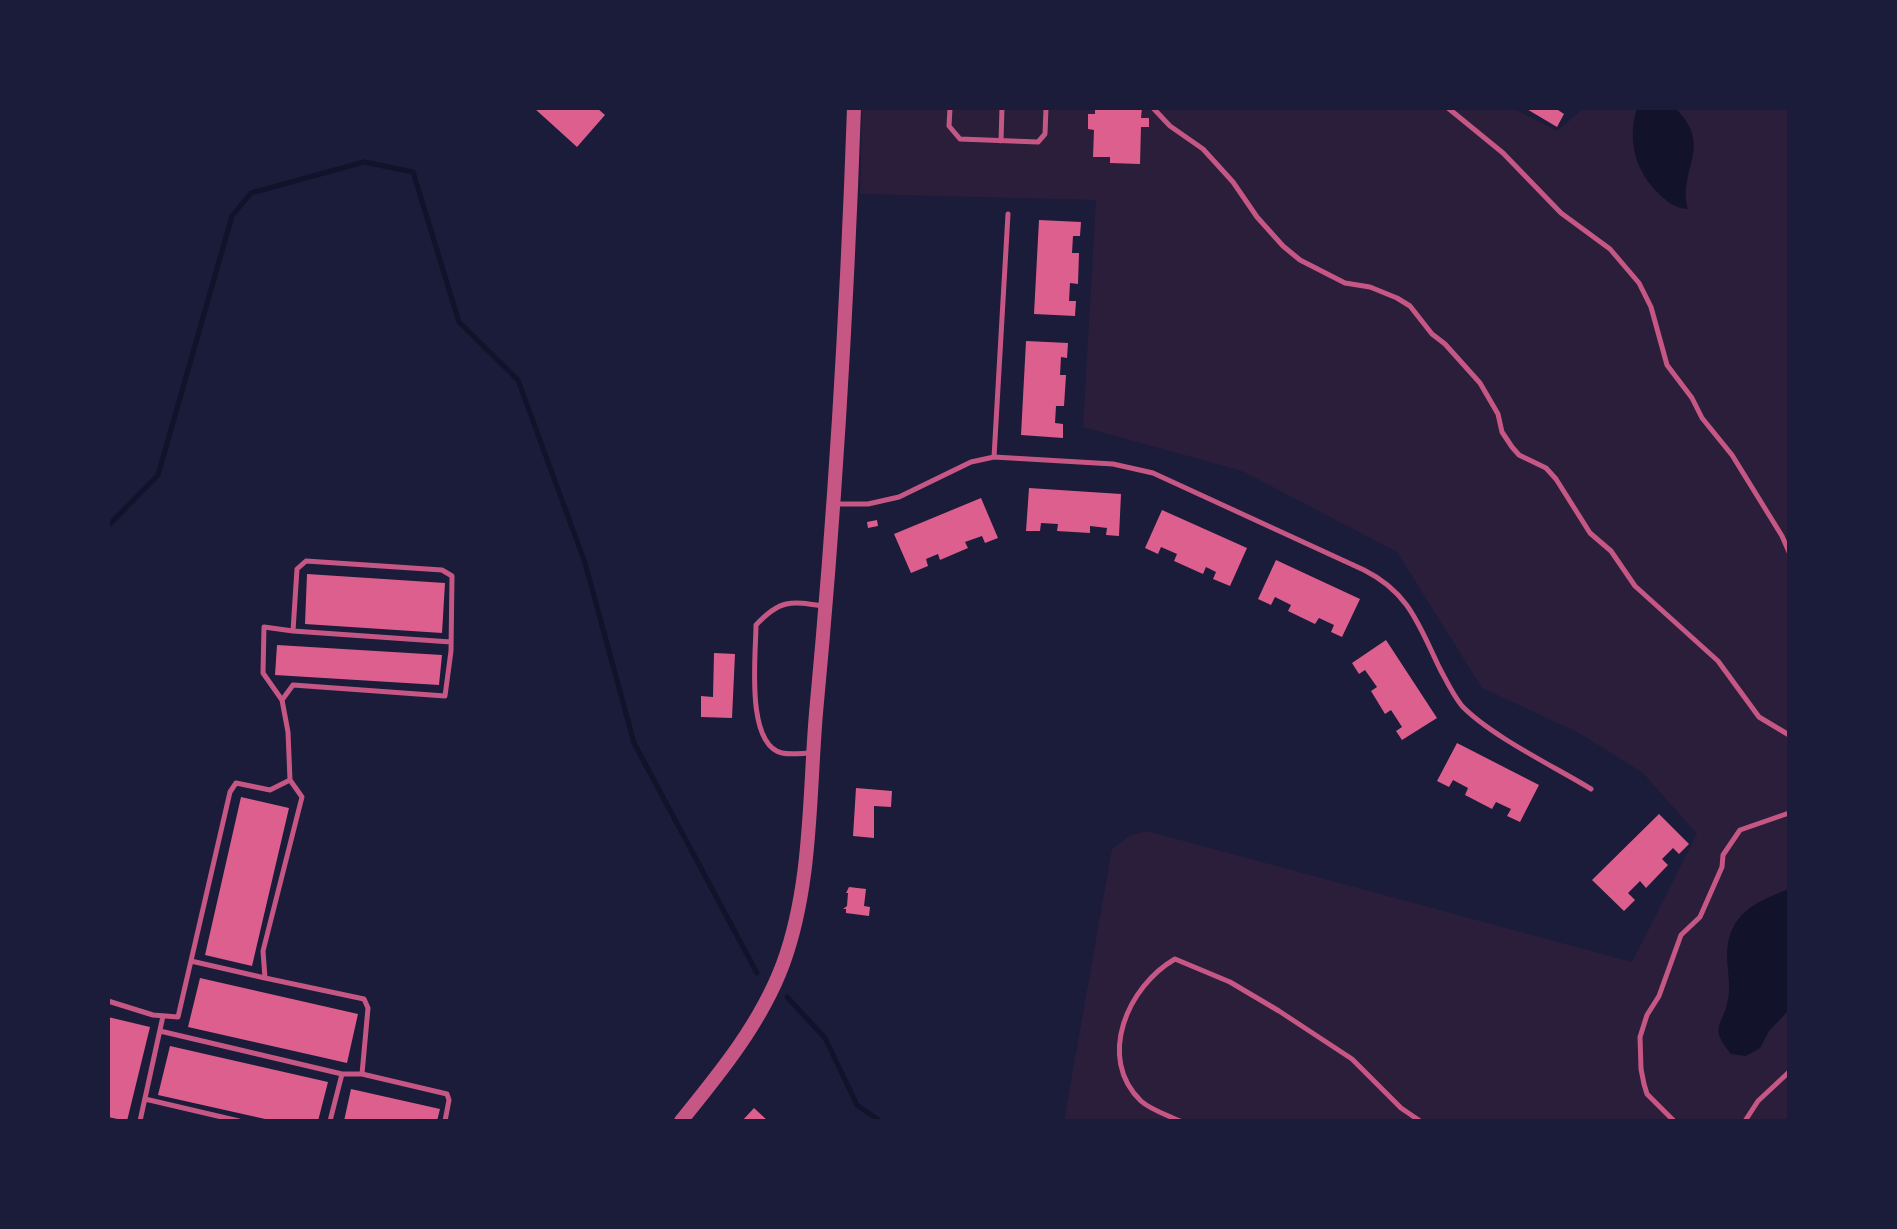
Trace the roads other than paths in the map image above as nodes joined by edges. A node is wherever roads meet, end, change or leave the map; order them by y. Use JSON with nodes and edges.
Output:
{"nodes":[{"id":1,"x":854,"y":108,"type":"edge"},
{"id":2,"x":950,"y":108,"type":"edge"},
{"id":3,"x":1002,"y":108,"type":"edge"},
{"id":4,"x":1046,"y":108,"type":"edge"},
{"id":5,"x":1153,"y":108,"type":"edge"},
{"id":6,"x":1448,"y":108,"type":"edge"},
{"id":7,"x":1001,"y":141,"type":"junction"},
{"id":8,"x":1008,"y":214,"type":"dead end"},
{"id":9,"x":994,"y":457,"type":"junction"},
{"id":10,"x":831,"y":504,"type":"junction"},
{"id":11,"x":1789,"y":552,"type":"edge"},
{"id":12,"x":825,"y":606,"type":"junction"},
{"id":13,"x":293,"y":631,"type":"junction"},
{"id":14,"x":451,"y":642,"type":"junction"},
{"id":15,"x":282,"y":700,"type":"junction"},
{"id":16,"x":1789,"y":735,"type":"edge"},
{"id":17,"x":813,"y":753,"type":"junction"},
{"id":18,"x":290,"y":780,"type":"junction"},
{"id":19,"x":1591,"y":789,"type":"dead end"},
{"id":20,"x":1789,"y":813,"type":"edge"},
{"id":21,"x":191,"y":961,"type":"junction"},
{"id":22,"x":265,"y":978,"type":"junction"},
{"id":23,"x":108,"y":1001,"type":"edge"},
{"id":24,"x":163,"y":1016,"type":"junction"},
{"id":25,"x":160,"y":1031,"type":"junction"},
{"id":26,"x":1789,"y":1072,"type":"edge"},
{"id":27,"x":342,"y":1074,"type":"junction"},
{"id":28,"x":362,"y":1074,"type":"junction"},
{"id":29,"x":145,"y":1099,"type":"junction"},
{"id":30,"x":140,"y":1121,"type":"edge"},
{"id":31,"x":239,"y":1121,"type":"edge"},
{"id":32,"x":330,"y":1121,"type":"edge"},
{"id":33,"x":445,"y":1121,"type":"edge"},
{"id":34,"x":681,"y":1121,"type":"edge"},
{"id":35,"x":1180,"y":1121,"type":"edge"},
{"id":36,"x":1420,"y":1121,"type":"edge"},
{"id":37,"x":1674,"y":1121,"type":"edge"},
{"id":38,"x":1745,"y":1121,"type":"edge"}],
"edges":[{"from":1,"to":10,"type":"street"},
{"from":2,"to":7,"type":"lane"},
{"from":3,"to":7,"type":"lane"},
{"from":4,"to":7,"type":"lane"},
{"from":5,"to":16,"type":"lane"},
{"from":6,"to":11,"type":"lane"},
{"from":8,"to":9,"type":"lane"},
{"from":9,"to":10,"type":"lane"},
{"from":9,"to":19,"type":"lane"},
{"from":10,"to":12,"type":"street"},
{"from":12,"to":17,"type":"street"},
{"from":12,"to":17,"type":"lane"},
{"from":13,"to":14,"type":"lane"},
{"from":13,"to":14,"type":"lane"},
{"from":13,"to":15,"type":"lane"},
{"from":14,"to":15,"type":"lane"},
{"from":15,"to":18,"type":"lane"},
{"from":17,"to":34,"type":"street"},
{"from":18,"to":21,"type":"lane"},
{"from":18,"to":22,"type":"lane"},
{"from":20,"to":37,"type":"lane"},
{"from":21,"to":22,"type":"lane"},
{"from":21,"to":24,"type":"lane"},
{"from":22,"to":28,"type":"lane"},
{"from":23,"to":24,"type":"lane"},
{"from":24,"to":25,"type":"lane"},
{"from":25,"to":27,"type":"lane"},
{"from":25,"to":29,"type":"lane"},
{"from":26,"to":38,"type":"lane"},
{"from":27,"to":28,"type":"lane"},
{"from":27,"to":32,"type":"lane"},
{"from":28,"to":33,"type":"lane"},
{"from":29,"to":30,"type":"lane"},
{"from":29,"to":31,"type":"lane"},
{"from":35,"to":36,"type":"lane"}]}
